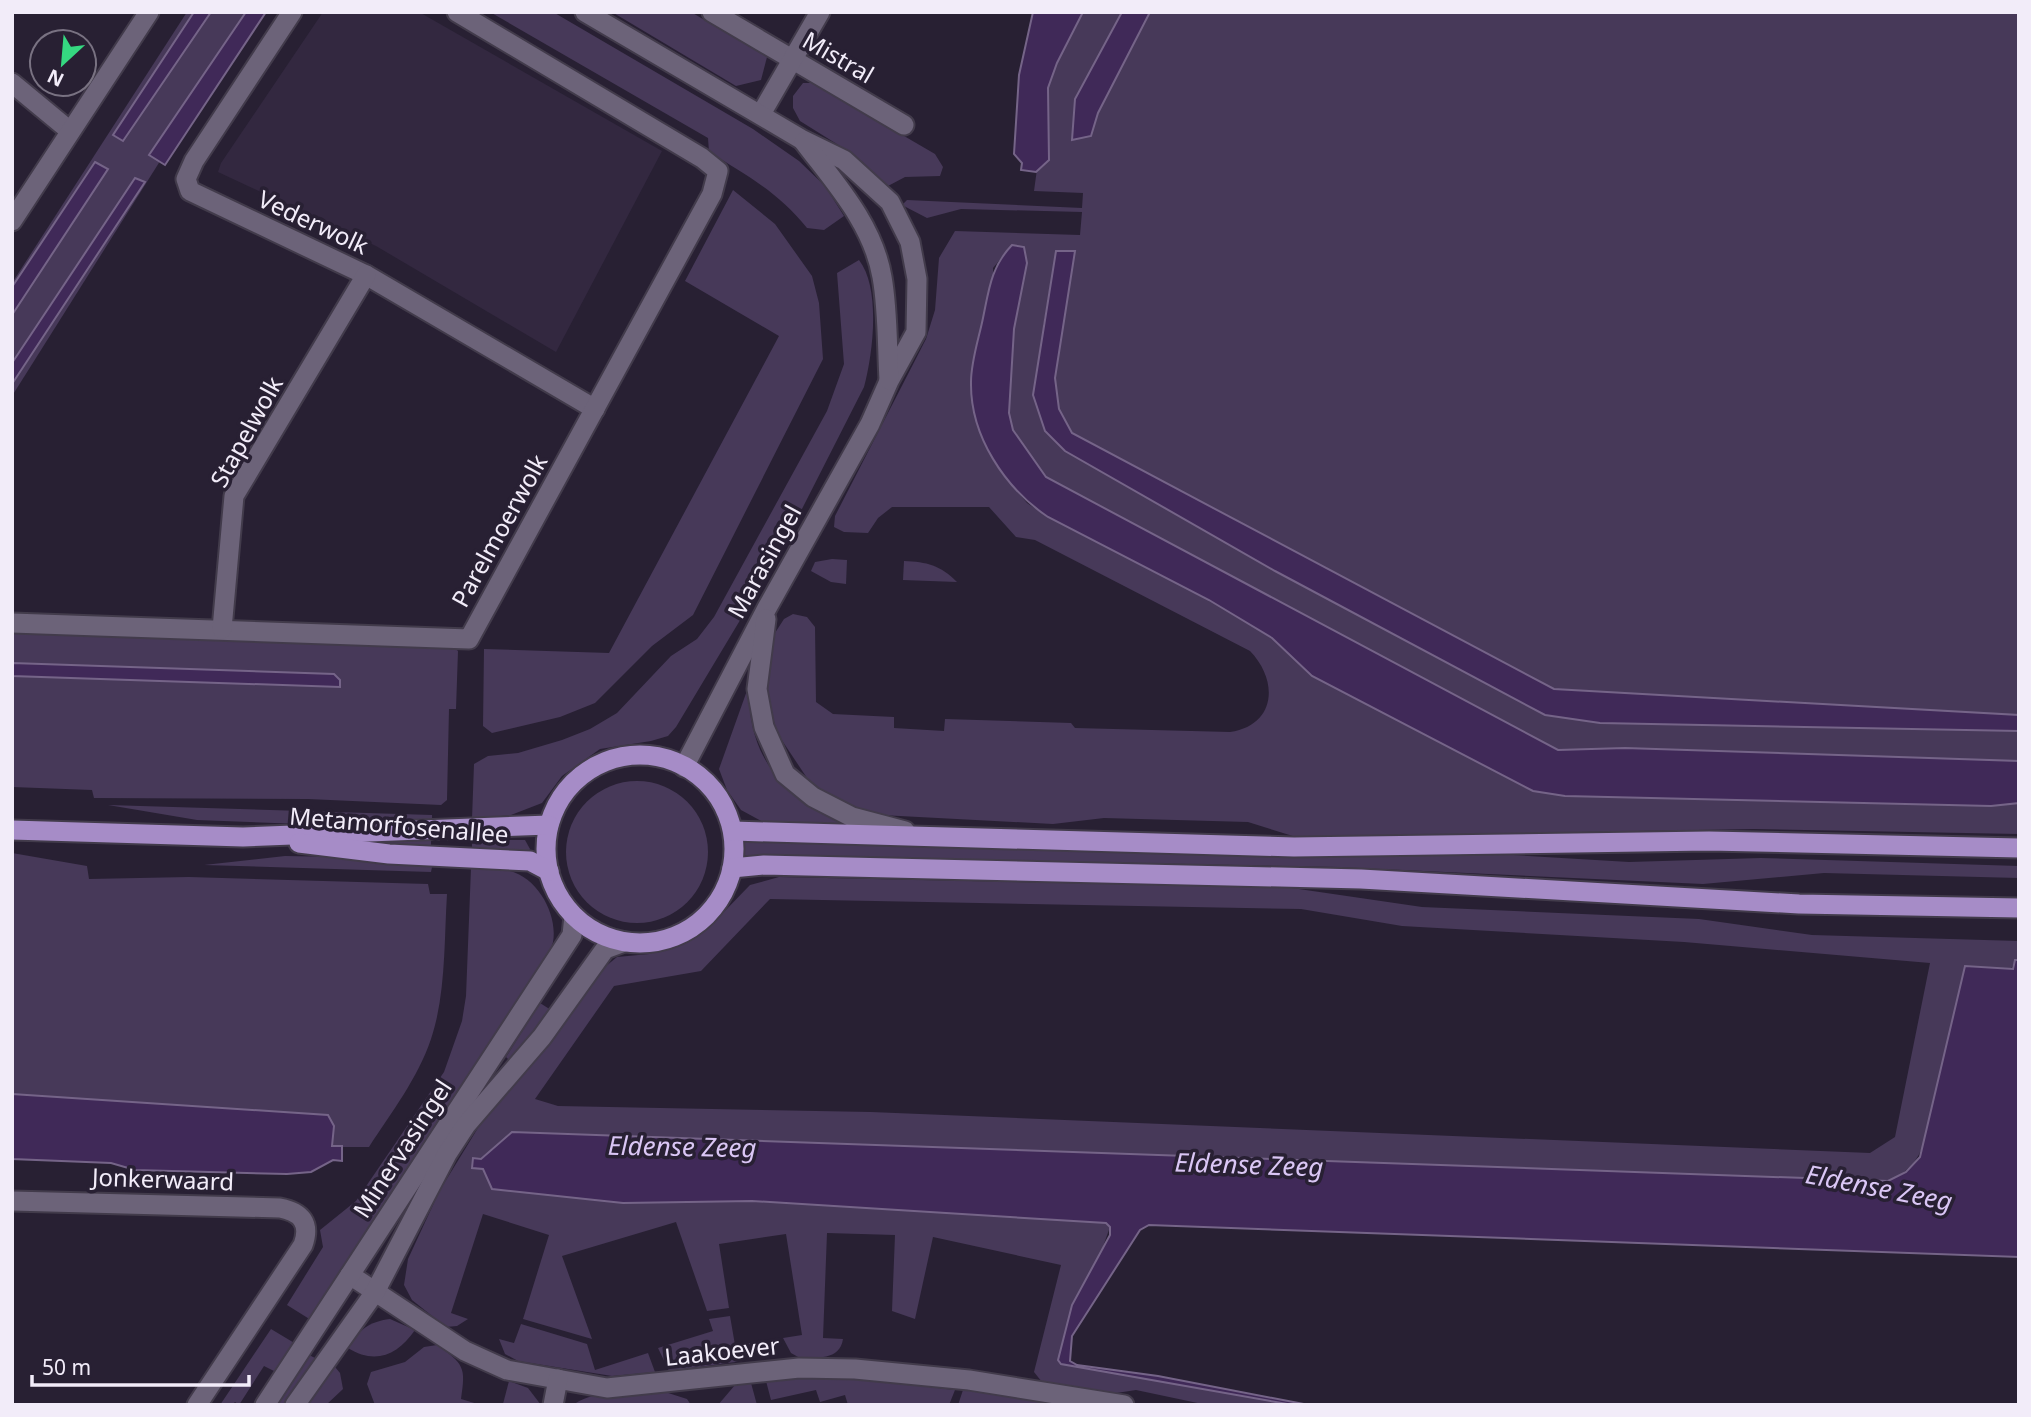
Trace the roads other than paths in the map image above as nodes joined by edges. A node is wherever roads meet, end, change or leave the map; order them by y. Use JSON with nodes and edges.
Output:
{"nodes":[{"id":1,"x":149,"y":12,"type":"edge"},
{"id":2,"x":292,"y":12,"type":"edge"},
{"id":3,"x":457,"y":12,"type":"edge"},
{"id":4,"x":585,"y":12,"type":"edge"},
{"id":5,"x":712,"y":12,"type":"edge"},
{"id":6,"x":820,"y":12,"type":"edge"},
{"id":7,"x":794,"y":61,"type":"junction"},
{"id":8,"x":12,"y":83,"type":"edge"},
{"id":9,"x":761,"y":114,"type":"junction"},
{"id":10,"x":904,"y":125,"type":"dead end"},
{"id":11,"x":70,"y":131,"type":"junction"},
{"id":12,"x":801,"y":139,"type":"junction"},
{"id":13,"x":12,"y":222,"type":"edge"},
{"id":14,"x":366,"y":275,"type":"junction"},
{"id":15,"x":889,"y":381,"type":"junction"},
{"id":16,"x":595,"y":409,"type":"junction"},
{"id":17,"x":767,"y":608,"type":"junction"},
{"id":18,"x":12,"y":623,"type":"edge"},
{"id":19,"x":222,"y":629,"type":"junction"},
{"id":20,"x":684,"y":767,"type":"junction"},
{"id":21,"x":549,"y":825,"type":"junction"},
{"id":22,"x":12,"y":830,"type":"edge"},
{"id":23,"x":733,"y":831,"type":"junction"},
{"id":24,"x":922,"y":835,"type":"junction"},
{"id":25,"x":243,"y":837,"type":"junction"},
{"id":26,"x":2019,"y":848,"type":"edge"},
{"id":27,"x":732,"y":869,"type":"junction"},
{"id":28,"x":549,"y":871,"type":"junction"},
{"id":29,"x":2019,"y":908,"type":"edge"},
{"id":30,"x":574,"y":916,"type":"junction"},
{"id":31,"x":624,"y":942,"type":"junction"},
{"id":32,"x":12,"y":1201,"type":"edge"},
{"id":33,"x":350,"y":1275,"type":"junction"},
{"id":34,"x":375,"y":1292,"type":"junction"},
{"id":35,"x":558,"y":1379,"type":"junction"},
{"id":36,"x":197,"y":1405,"type":"edge"},
{"id":37,"x":265,"y":1405,"type":"edge"},
{"id":38,"x":295,"y":1405,"type":"edge"},
{"id":39,"x":553,"y":1405,"type":"edge"},
{"id":40,"x":1124,"y":1405,"type":"edge"}],
"edges":[{"from":1,"to":11,"type":"street"},
{"from":2,"to":14,"type":"street","name":"Vederwolk"},
{"from":3,"to":16,"type":"street","name":"Parelmoerwolk"},
{"from":4,"to":9,"type":"street","name":"Marasingel"},
{"from":5,"to":7,"type":"street","name":"Mistral"},
{"from":6,"to":7,"type":"street"},
{"from":7,"to":9,"type":"street"},
{"from":7,"to":10,"type":"street","name":"Mistral"},
{"from":8,"to":11,"type":"street"},
{"from":9,"to":12,"type":"street","name":"Marasingel"},
{"from":11,"to":13,"type":"street"},
{"from":12,"to":15,"type":"street","name":"Marasingel"},
{"from":12,"to":15,"type":"street","name":"Marasingel"},
{"from":14,"to":16,"type":"street","name":"Vederwolk"},
{"from":14,"to":19,"type":"street","name":"Stapelwolk"},
{"from":15,"to":17,"type":"street","name":"Marasingel"},
{"from":16,"to":19,"type":"street","name":"Parelmoerwolk"},
{"from":17,"to":20,"type":"street","name":"Marasingel"},
{"from":17,"to":24,"type":"street"},
{"from":18,"to":19,"type":"street","name":"Parelmoerwolk"},
{"from":20,"to":21,"type":"main road"},
{"from":20,"to":23,"type":"main road"},
{"from":21,"to":25,"type":"main road","name":"Metamorfosenallee"},
{"from":21,"to":28,"type":"main road"},
{"from":22,"to":25,"type":"main road","name":"Metamorfosenallee"},
{"from":23,"to":24,"type":"main road"},
{"from":23,"to":27,"type":"main road"},
{"from":24,"to":26,"type":"main road"},
{"from":25,"to":28,"type":"main road","name":"Metamorfosenallee"},
{"from":27,"to":29,"type":"main road"},
{"from":27,"to":31,"type":"main road"},
{"from":28,"to":30,"type":"main road"},
{"from":30,"to":31,"type":"main road"},
{"from":30,"to":33,"type":"street","name":"Minervasingel"},
{"from":31,"to":34,"type":"street","name":"Minervasingel"},
{"from":32,"to":36,"type":"street","name":"Jonkerwaard"},
{"from":33,"to":34,"type":"street","name":"Laakoever"},
{"from":33,"to":37,"type":"street","name":"Minervasingel"},
{"from":34,"to":35,"type":"street","name":"Laakoever"},
{"from":34,"to":38,"type":"street","name":"Minervasingel"},
{"from":35,"to":39,"type":"street"},
{"from":35,"to":40,"type":"street","name":"Laakoever"}]}
